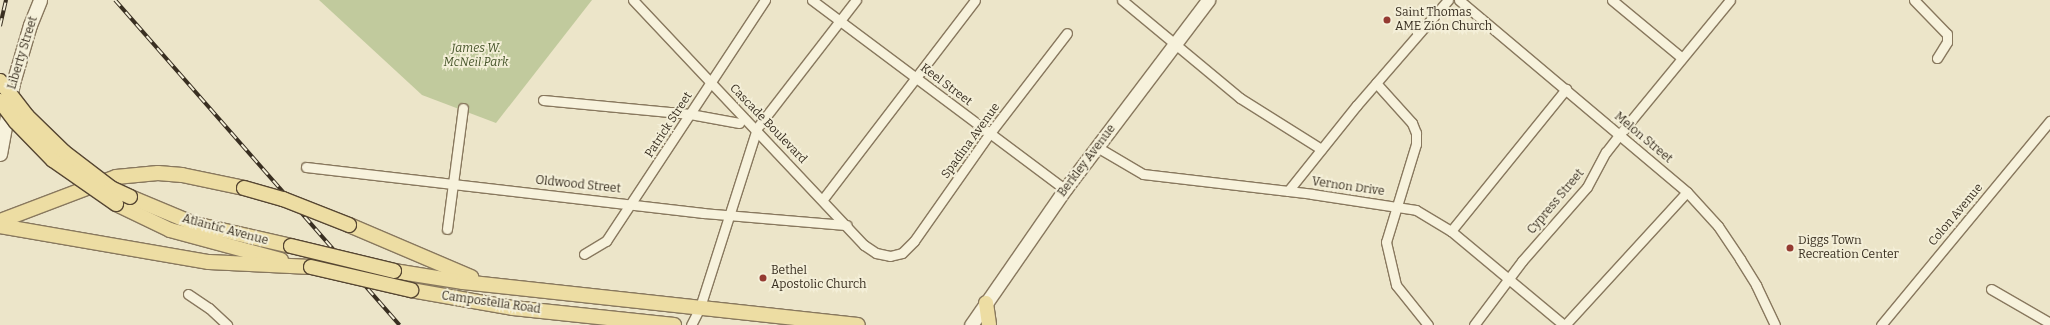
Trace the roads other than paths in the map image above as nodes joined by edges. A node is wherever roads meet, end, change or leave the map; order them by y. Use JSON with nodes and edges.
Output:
{"nodes":[{"id":1,"x":40,"y":0,"type":"edge"},
{"id":2,"x":633,"y":0,"type":"edge"},
{"id":3,"x":765,"y":0,"type":"edge"},
{"id":4,"x":812,"y":0,"type":"edge"},
{"id":5,"x":856,"y":0,"type":"edge"},
{"id":6,"x":975,"y":0,"type":"edge"},
{"id":7,"x":1122,"y":0,"type":"edge"},
{"id":8,"x":1208,"y":0,"type":"edge"},
{"id":9,"x":1448,"y":0,"type":"edge"},
{"id":10,"x":1459,"y":0,"type":"edge"},
{"id":11,"x":1612,"y":0,"type":"edge"},
{"id":12,"x":1730,"y":0,"type":"edge"},
{"id":13,"x":1914,"y":0,"type":"edge"},
{"id":14,"x":839,"y":21,"type":"junction"},
{"id":15,"x":1068,"y":33,"type":"dead end"},
{"id":16,"x":1175,"y":44,"type":"junction"},
{"id":17,"x":1681,"y":57,"type":"junction"},
{"id":18,"x":1937,"y":58,"type":"dead end"},
{"id":19,"x":915,"y":77,"type":"junction"},
{"id":20,"x":0,"y":81,"type":"edge"},
{"id":21,"x":711,"y":83,"type":"junction"},
{"id":22,"x":1376,"y":83,"type":"junction"},
{"id":23,"x":1566,"y":89,"type":"junction"},
{"id":24,"x":543,"y":100,"type":"dead end"},
{"id":25,"x":0,"y":101,"type":"edge"},
{"id":26,"x":463,"y":108,"type":"dead end"},
{"id":27,"x":690,"y":114,"type":"junction"},
{"id":28,"x":2050,"y":121,"type":"edge"},
{"id":29,"x":739,"y":123,"type":"dead end"},
{"id":30,"x":757,"y":128,"type":"junction"},
{"id":31,"x":990,"y":133,"type":"junction"},
{"id":32,"x":1620,"y":134,"type":"junction"},
{"id":33,"x":1097,"y":146,"type":"junction"},
{"id":34,"x":1321,"y":149,"type":"junction"},
{"id":35,"x":0,"y":154,"type":"edge"},
{"id":36,"x":306,"y":167,"type":"dead end"},
{"id":37,"x":454,"y":183,"type":"junction"},
{"id":38,"x":1065,"y":189,"type":"junction"},
{"id":39,"x":1288,"y":191,"type":"junction"},
{"id":40,"x":1687,"y":192,"type":"junction"},
{"id":41,"x":823,"y":199,"type":"junction"},
{"id":42,"x":632,"y":203,"type":"junction"},
{"id":43,"x":1396,"y":206,"type":"junction"},
{"id":44,"x":729,"y":214,"type":"junction"},
{"id":45,"x":0,"y":221,"type":"edge"},
{"id":46,"x":847,"y":225,"type":"junction"},
{"id":47,"x":0,"y":226,"type":"edge"},
{"id":48,"x":447,"y":229,"type":"dead end"},
{"id":49,"x":1451,"y":231,"type":"junction"},
{"id":50,"x":584,"y":254,"type":"dead end"},
{"id":51,"x":890,"y":256,"type":"joint"},
{"id":52,"x":311,"y":267,"type":"junction"},
{"id":53,"x":1508,"y":279,"type":"junction"},
{"id":54,"x":496,"y":286,"type":"junction"},
{"id":55,"x":1991,"y":289,"type":"dead end"},
{"id":56,"x":188,"y":294,"type":"dead end"},
{"id":57,"x":986,"y":303,"type":"junction"},
{"id":58,"x":700,"y":307,"type":"junction"},
{"id":59,"x":2050,"y":323,"type":"edge"},
{"id":60,"x":227,"y":325,"type":"edge"},
{"id":61,"x":674,"y":325,"type":"edge"},
{"id":62,"x":691,"y":325,"type":"edge"},
{"id":63,"x":858,"y":325,"type":"edge"},
{"id":64,"x":971,"y":325,"type":"edge"},
{"id":65,"x":989,"y":325,"type":"edge"},
{"id":66,"x":1428,"y":325,"type":"edge"},
{"id":67,"x":1474,"y":325,"type":"edge"},
{"id":68,"x":1564,"y":325,"type":"edge"},
{"id":69,"x":1775,"y":325,"type":"edge"},
{"id":70,"x":1881,"y":325,"type":"edge"}],
"edges":[{"from":1,"to":35,"type":"street","name":"Liberty Street"},
{"from":2,"to":21,"type":"street","name":"Cascade Boulevard"},
{"from":3,"to":21,"type":"street","name":"Patrick Street"},
{"from":4,"to":14,"type":"street","name":"Keel Street"},
{"from":5,"to":14,"type":"street"},
{"from":6,"to":19,"type":"street"},
{"from":7,"to":16,"type":"street"},
{"from":8,"to":16,"type":"street","name":"Berkley Avenue"},
{"from":9,"to":22,"type":"street"},
{"from":10,"to":23,"type":"street","name":"Melon Street"},
{"from":11,"to":17,"type":"street"},
{"from":12,"to":17,"type":"street","name":"Cypress Street"},
{"from":13,"to":18,"type":"street"},
{"from":14,"to":19,"type":"street","name":"Keel Street"},
{"from":14,"to":30,"type":"street"},
{"from":15,"to":31,"type":"street","name":"Spadina Avenue"},
{"from":16,"to":33,"type":"street","name":"Berkley Avenue"},
{"from":16,"to":34,"type":"street"},
{"from":17,"to":32,"type":"street","name":"Cypress Street"},
{"from":19,"to":31,"type":"street","name":"Keel Street"},
{"from":19,"to":41,"type":"street"},
{"from":20,"to":54,"type":"main road","name":"Atlantic Avenue","bridge":true},
{"from":21,"to":27,"type":"street","name":"Patrick Street"},
{"from":21,"to":30,"type":"street","name":"Cascade Boulevard"},
{"from":22,"to":34,"type":"street"},
{"from":22,"to":43,"type":"street"},
{"from":23,"to":32,"type":"street","name":"Melon Street"},
{"from":23,"to":49,"type":"street"},
{"from":24,"to":27,"type":"street"},
{"from":25,"to":52,"type":"main road","name":"Atlantic Avenue","bridge":true},
{"from":26,"to":37,"type":"street"},
{"from":27,"to":29,"type":"street"},
{"from":27,"to":42,"type":"street","name":"Patrick Street"},
{"from":28,"to":70,"type":"street","name":"Colon Avenue"},
{"from":30,"to":41,"type":"street","name":"Cascade Boulevard"},
{"from":30,"to":44,"type":"street"},
{"from":31,"to":38,"type":"street","name":"Keel Street"},
{"from":31,"to":51,"type":"street","name":"Spadina Avenue"},
{"from":32,"to":40,"type":"street","name":"Melon Street"},
{"from":32,"to":53,"type":"street","name":"Cypress Street"},
{"from":33,"to":38,"type":"street","name":"Berkley Avenue"},
{"from":33,"to":39,"type":"street","name":"Vernon Drive"},
{"from":34,"to":39,"type":"street"},
{"from":36,"to":37,"type":"street","name":"Oldwood Street"},
{"from":37,"to":42,"type":"street","name":"Oldwood Street"},
{"from":37,"to":48,"type":"street"},
{"from":38,"to":57,"type":"street","name":"Berkley Avenue"},
{"from":39,"to":43,"type":"street","name":"Vernon Drive"},
{"from":40,"to":68,"type":"street"},
{"from":40,"to":69,"type":"street","name":"Melon Street"},
{"from":41,"to":46,"type":"street","name":"Cascade Boulevard"},
{"from":42,"to":44,"type":"street","name":"Oldwood Street"},
{"from":42,"to":50,"type":"street","name":"Patrick Street"},
{"from":43,"to":49,"type":"street","name":"Vernon Drive"},
{"from":43,"to":66,"type":"street"},
{"from":44,"to":46,"type":"street","name":"Oldwood Street"},
{"from":44,"to":58,"type":"street"},
{"from":45,"to":54,"type":"main road","bridge":true},
{"from":46,"to":51,"type":"street","name":"Cascade Boulevard"},
{"from":47,"to":52,"type":"main road"},
{"from":49,"to":53,"type":"street","name":"Vernon Drive"},
{"from":52,"to":61,"type":"main road","name":"Campostella Road","bridge":true},
{"from":53,"to":67,"type":"street","name":"Cypress Street"},
{"from":53,"to":68,"type":"street","name":"Vernon Drive"},
{"from":54,"to":58,"type":"main road","name":"Campostella Road"},
{"from":55,"to":59,"type":"street"},
{"from":56,"to":60,"type":"street"},
{"from":57,"to":64,"type":"street","name":"Berkley Avenue"},
{"from":57,"to":65,"type":"main road"},
{"from":58,"to":62,"type":"street"},
{"from":58,"to":63,"type":"main road","name":"Campostella Road"}]}
